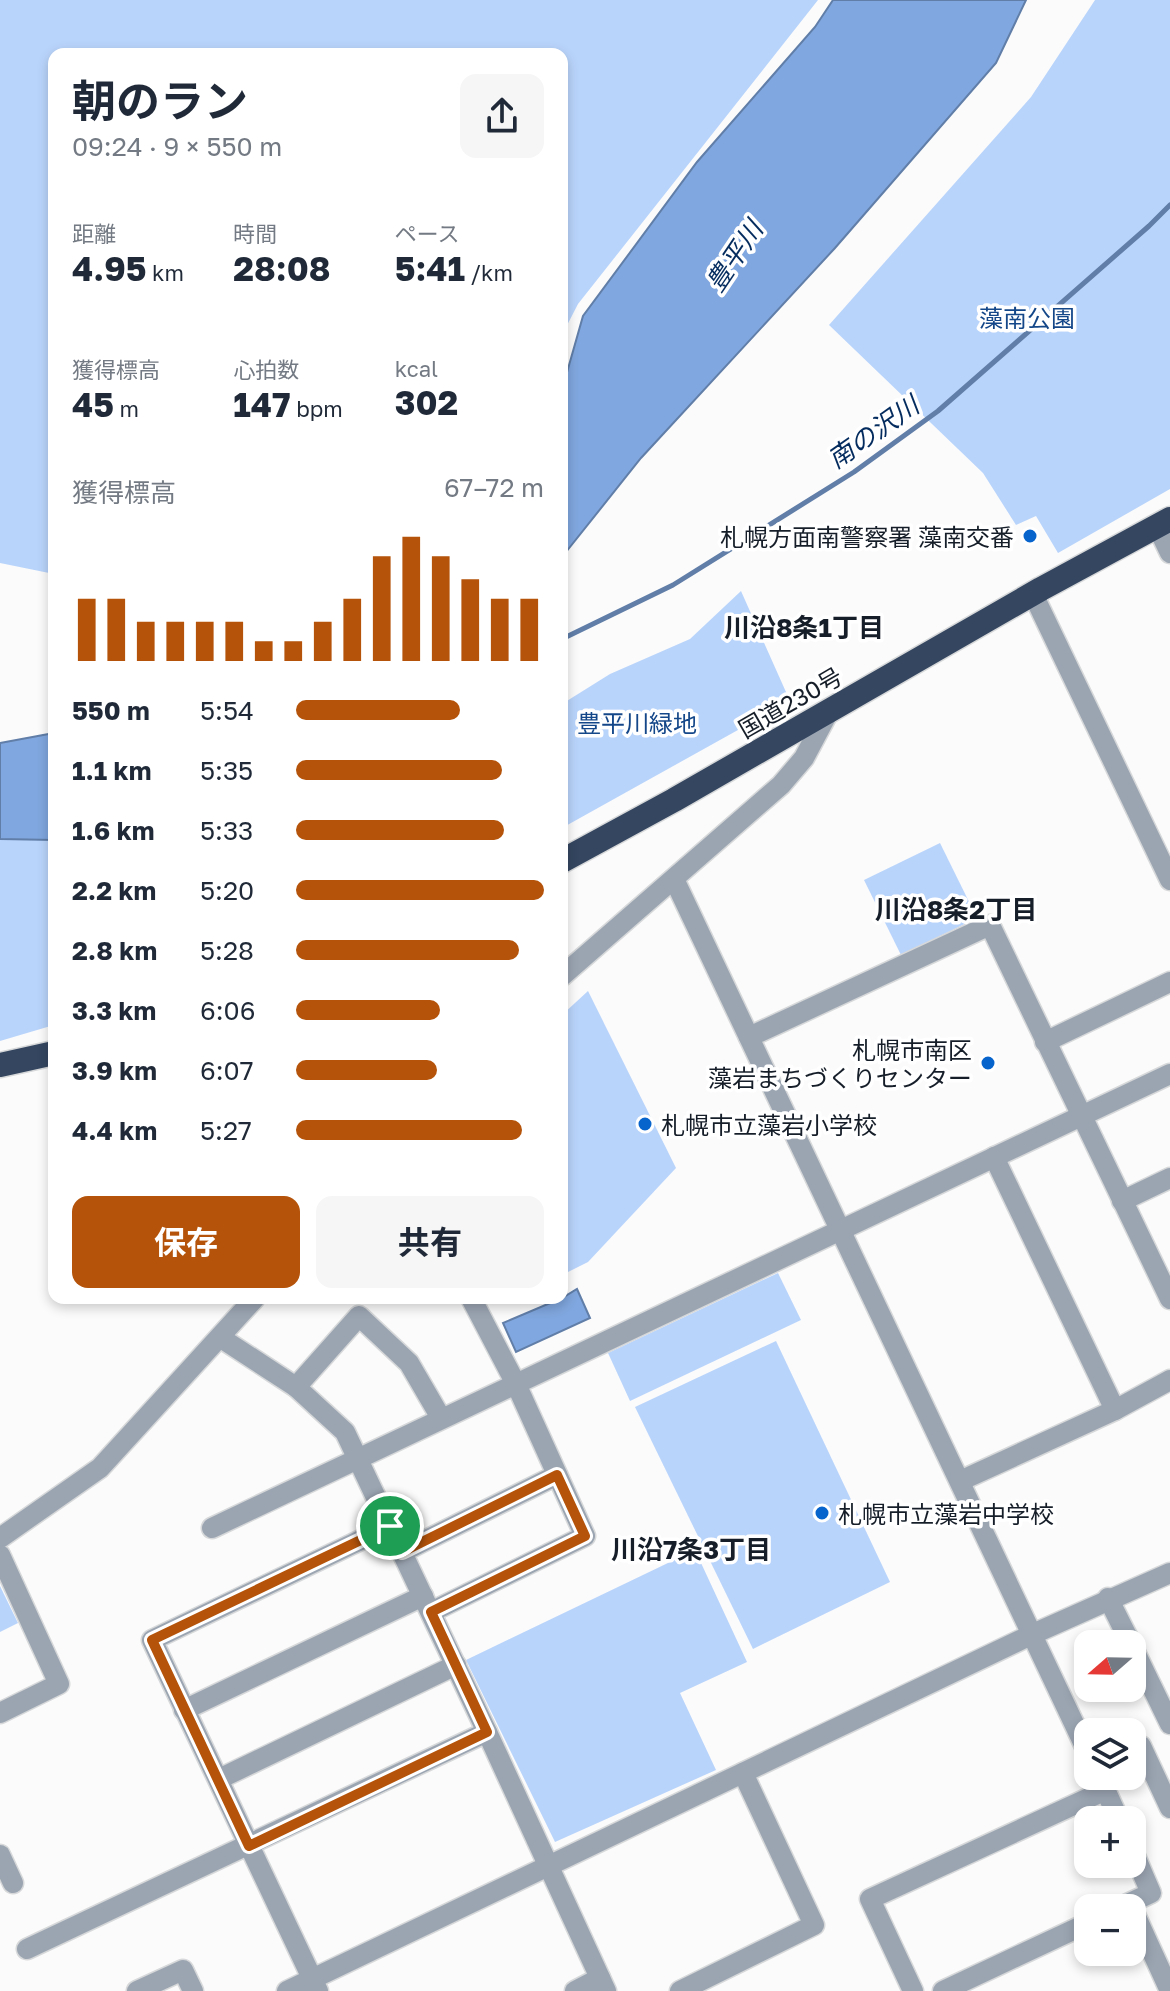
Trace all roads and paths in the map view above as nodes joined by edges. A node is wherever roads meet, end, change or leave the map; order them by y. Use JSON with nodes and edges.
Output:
{"nodes":[{"id":1,"x":1163,"y":523,"type":"edge"},
{"id":2,"x":1170,"y":553,"type":"edge"},
{"id":3,"x":1033,"y":594,"type":"junction"},
{"id":4,"x":829,"y":711,"type":"junction"},
{"id":5,"x":568,"y":858,"type":"edge"},
{"id":6,"x":674,"y":879,"type":"junction"},
{"id":7,"x":1170,"y":880,"type":"edge"},
{"id":8,"x":568,"y":971,"type":"edge"},
{"id":9,"x":1170,"y":982,"type":"edge"},
{"id":10,"x":749,"y":1037,"type":"junction"},
{"id":11,"x":1045,"y":1042,"type":"junction"},
{"id":12,"x":48,"y":1054,"type":"edge"},
{"id":13,"x":0,"y":1065,"type":"edge"},
{"id":14,"x":1170,"y":1074,"type":"edge"},
{"id":15,"x":1080,"y":1116,"type":"junction"},
{"id":16,"x":994,"y":1157,"type":"junction"},
{"id":17,"x":1170,"y":1178,"type":"edge"},
{"id":18,"x":1122,"y":1201,"type":"junction"},
{"id":19,"x":840,"y":1230,"type":"junction"},
{"id":20,"x":1165,"y":1277,"type":"edge"},
{"id":21,"x":1170,"y":1299,"type":"edge"},
{"id":22,"x":250,"y":1304,"type":"edge"},
{"id":23,"x":474,"y":1304,"type":"edge"},
{"id":24,"x":221,"y":1338,"type":"junction"},
{"id":25,"x":1170,"y":1380,"type":"edge"},
{"id":26,"x":516,"y":1384,"type":"junction"},
{"id":27,"x":296,"y":1387,"type":"junction"},
{"id":28,"x":1115,"y":1410,"type":"junction"},
{"id":29,"x":441,"y":1418,"type":"junction"},
{"id":30,"x":358,"y":1458,"type":"junction"},
{"id":31,"x":557,"y":1475,"type":"junction"},
{"id":32,"x":960,"y":1481,"type":"junction"},
{"id":33,"x":390,"y":1526,"type":"junction"},
{"id":34,"x":212,"y":1528,"type":"dead end"},
{"id":35,"x":0,"y":1538,"type":"edge"},
{"id":36,"x":402,"y":1552,"type":"junction"},
{"id":37,"x":0,"y":1555,"type":"edge"},
{"id":38,"x":1170,"y":1573,"type":"edge"},
{"id":39,"x":1108,"y":1598,"type":"junction"},
{"id":40,"x":427,"y":1604,"type":"junction"},
{"id":41,"x":1124,"y":1630,"type":"edge"},
{"id":42,"x":1033,"y":1634,"type":"junction"},
{"id":43,"x":456,"y":1665,"type":"junction"},
{"id":44,"x":1146,"y":1675,"type":"edge"},
{"id":45,"x":184,"y":1710,"type":"junction"},
{"id":46,"x":0,"y":1713,"type":"edge"},
{"id":47,"x":1074,"y":1723,"type":"edge"},
{"id":48,"x":1170,"y":1724,"type":"edge"},
{"id":49,"x":487,"y":1732,"type":"junction"},
{"id":50,"x":1170,"y":1732,"type":"edge"},
{"id":51,"x":1146,"y":1744,"type":"edge"},
{"id":52,"x":1146,"y":1764,"type":"edge"},
{"id":53,"x":743,"y":1773,"type":"junction"},
{"id":54,"x":219,"y":1779,"type":"junction"},
{"id":55,"x":1088,"y":1790,"type":"edge"},
{"id":56,"x":1170,"y":1808,"type":"edge"},
{"id":57,"x":249,"y":1846,"type":"junction"},
{"id":58,"x":0,"y":1855,"type":"edge"},
{"id":59,"x":548,"y":1866,"type":"junction"},
{"id":60,"x":1145,"y":1878,"type":"edge"},
{"id":61,"x":13,"y":1883,"type":"dead end"},
{"id":62,"x":1146,"y":1896,"type":"edge"},
{"id":63,"x":1074,"y":1930,"type":"edge"},
{"id":64,"x":1146,"y":1943,"type":"edge"},
{"id":65,"x":27,"y":1949,"type":"dead end"},
{"id":66,"x":316,"y":1985,"type":"edge"},
{"id":67,"x":603,"y":1985,"type":"edge"},
{"id":68,"x":911,"y":1990,"type":"edge"},
{"id":69,"x":137,"y":1991,"type":"edge"},
{"id":70,"x":193,"y":1991,"type":"edge"},
{"id":71,"x":287,"y":1991,"type":"edge"},
{"id":72,"x":575,"y":1991,"type":"edge"},
{"id":73,"x":680,"y":1991,"type":"edge"},
{"id":74,"x":943,"y":1991,"type":"edge"},
{"id":75,"x":1170,"y":1991,"type":"edge"}],
"edges":[{"from":1,"to":2,"type":"street"},
{"from":1,"to":3,"type":"highway","name":"国道230号"},
{"from":3,"to":4,"type":"highway","name":"国道230号"},
{"from":3,"to":7,"type":"street"},
{"from":4,"to":5,"type":"highway","name":"国道230号"},
{"from":4,"to":6,"type":"street"},
{"from":6,"to":8,"type":"street"},
{"from":6,"to":10,"type":"street"},
{"from":9,"to":11,"type":"street"},
{"from":10,"to":11,"type":"street"},
{"from":10,"to":19,"type":"street"},
{"from":11,"to":15,"type":"street"},
{"from":12,"to":13,"type":"highway"},
{"from":14,"to":15,"type":"street"},
{"from":15,"to":16,"type":"street"},
{"from":15,"to":18,"type":"street"},
{"from":16,"to":19,"type":"street"},
{"from":16,"to":28,"type":"street"},
{"from":17,"to":18,"type":"street"},
{"from":18,"to":20,"type":"street"},
{"from":19,"to":26,"type":"street"},
{"from":19,"to":32,"type":"street"},
{"from":20,"to":21,"type":"street"},
{"from":22,"to":24,"type":"street"},
{"from":23,"to":26,"type":"street"},
{"from":24,"to":27,"type":"street"},
{"from":24,"to":35,"type":"street"},
{"from":25,"to":28,"type":"street"},
{"from":26,"to":29,"type":"street"},
{"from":26,"to":31,"type":"street"},
{"from":27,"to":29,"type":"street"},
{"from":27,"to":30,"type":"street"},
{"from":28,"to":32,"type":"street"},
{"from":29,"to":30,"type":"street"},
{"from":30,"to":33,"type":"street"},
{"from":30,"to":34,"type":"street"},
{"from":31,"to":36,"type":"street"},
{"from":31,"to":40,"type":"street"},
{"from":32,"to":42,"type":"street"},
{"from":33,"to":36,"type":"street"},
{"from":33,"to":45,"type":"street"},
{"from":36,"to":40,"type":"street"},
{"from":37,"to":46,"type":"street"},
{"from":38,"to":39,"type":"street"},
{"from":39,"to":41,"type":"street"},
{"from":39,"to":42,"type":"street"},
{"from":40,"to":43,"type":"street"},
{"from":40,"to":45,"type":"street"},
{"from":42,"to":47,"type":"street"},
{"from":42,"to":53,"type":"street"},
{"from":43,"to":49,"type":"street"},
{"from":43,"to":54,"type":"street"},
{"from":44,"to":48,"type":"street"},
{"from":45,"to":54,"type":"street"},
{"from":49,"to":57,"type":"street"},
{"from":49,"to":59,"type":"street"},
{"from":50,"to":51,"type":"street"},
{"from":52,"to":56,"type":"street"},
{"from":53,"to":59,"type":"street"},
{"from":53,"to":73,"type":"street"},
{"from":54,"to":57,"type":"street"},
{"from":55,"to":68,"type":"street"},
{"from":57,"to":65,"type":"street"},
{"from":57,"to":66,"type":"street"},
{"from":58,"to":61,"type":"street"},
{"from":59,"to":66,"type":"street"},
{"from":59,"to":67,"type":"street"},
{"from":60,"to":62,"type":"street"},
{"from":63,"to":74,"type":"street"},
{"from":64,"to":75,"type":"street"},
{"from":66,"to":71,"type":"street"},
{"from":67,"to":72,"type":"street"},
{"from":69,"to":70,"type":"street"}]}
